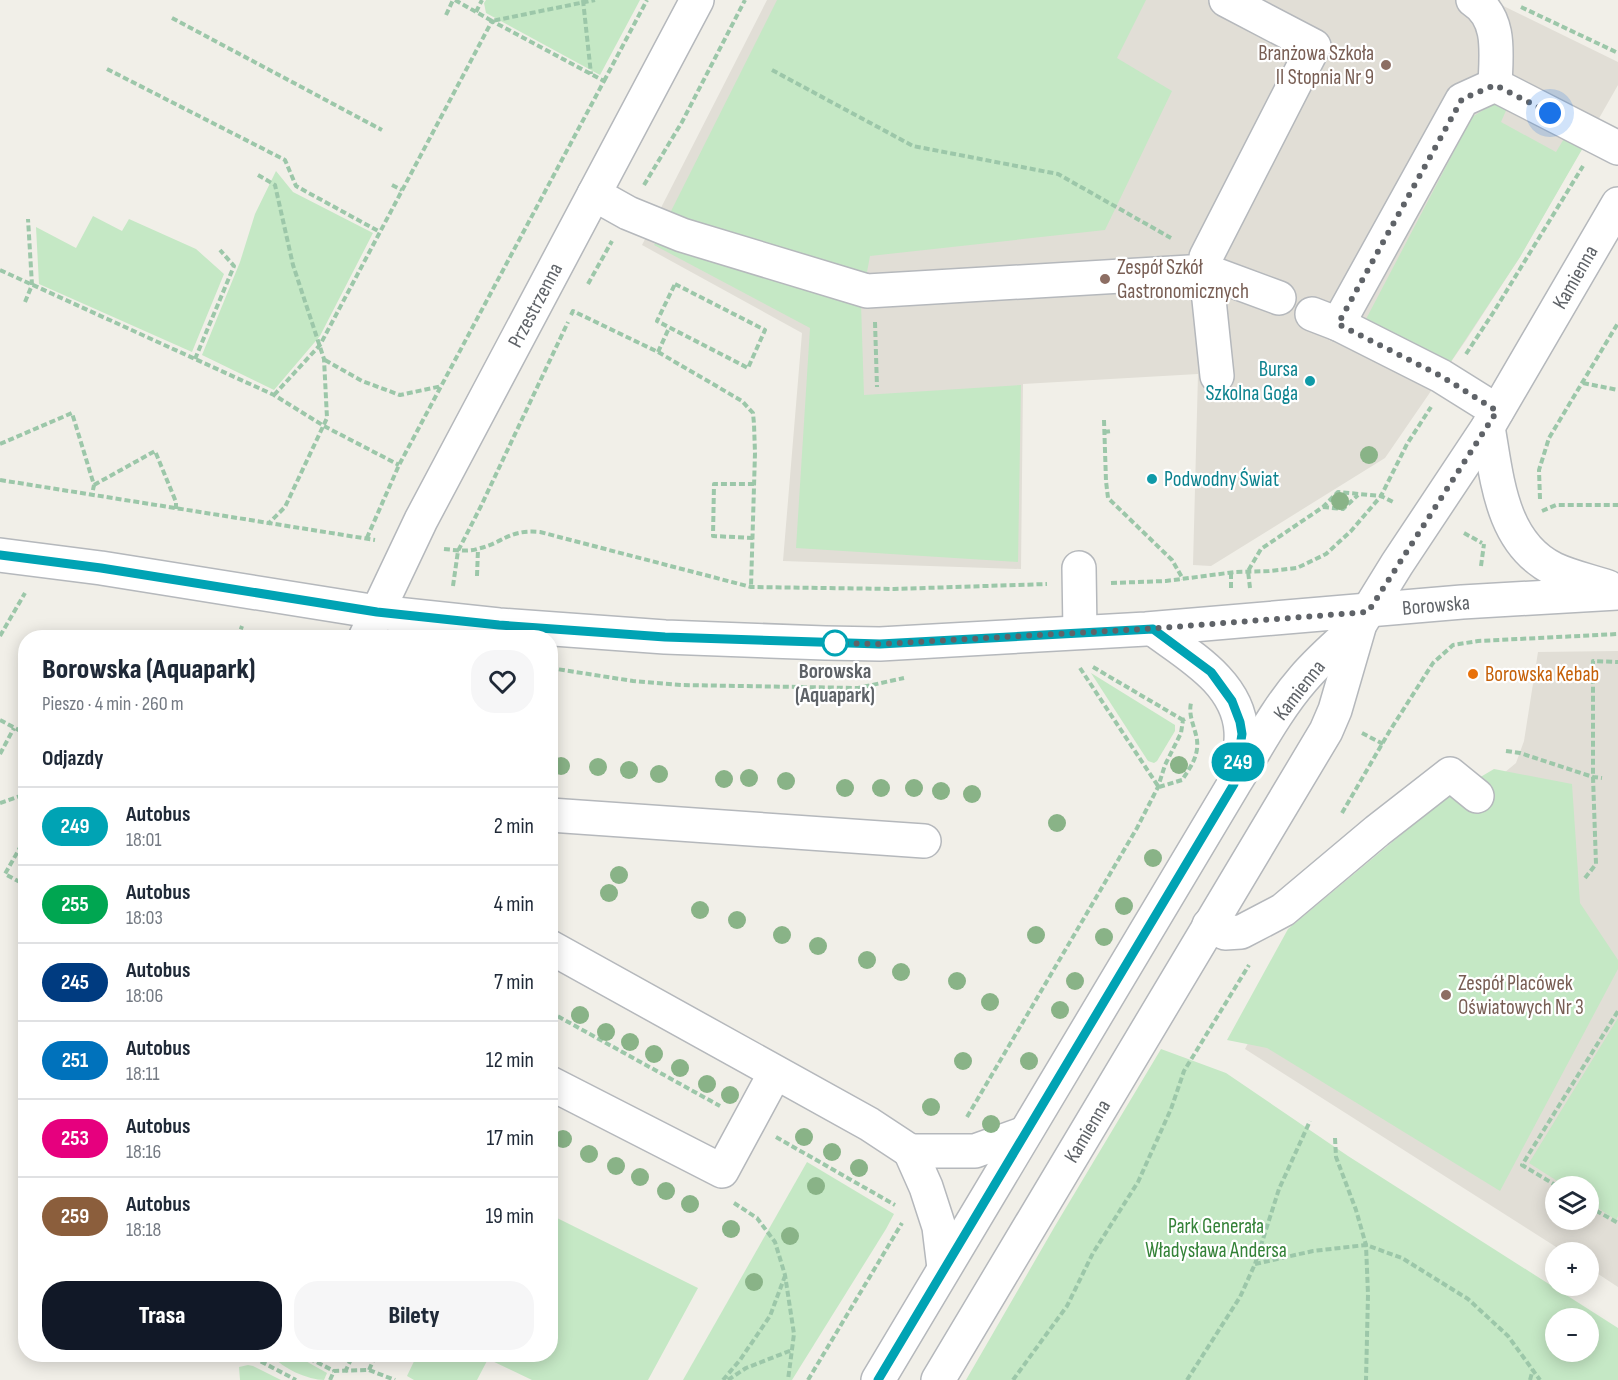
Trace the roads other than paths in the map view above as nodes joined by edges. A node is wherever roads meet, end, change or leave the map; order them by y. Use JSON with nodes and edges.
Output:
{"nodes":[{"id":1,"x":697,"y":0,"type":"edge"},
{"id":2,"x":1226,"y":0,"type":"edge"},
{"id":3,"x":1473,"y":0,"type":"edge"},
{"id":4,"x":1495,"y":85,"type":"junction"},
{"id":5,"x":1608,"y":144,"type":"edge"},
{"id":6,"x":594,"y":194,"type":"junction"},
{"id":7,"x":1618,"y":204,"type":"edge"},
{"id":8,"x":1206,"y":264,"type":"junction"},
{"id":9,"x":1280,"y":298,"type":"dead end"},
{"id":10,"x":1217,"y":376,"type":"dead end"},
{"id":11,"x":1493,"y":419,"type":"junction"},
{"id":12,"x":0,"y":555,"type":"edge"},
{"id":13,"x":1091,"y":575,"type":"road end"},
{"id":14,"x":1618,"y":591,"type":"edge"},
{"id":15,"x":1364,"y":618,"type":"junction"},
{"id":16,"x":371,"y":625,"type":"edge"},
{"id":17,"x":1153,"y":629,"type":"junction"},
{"id":18,"x":1080,"y":632,"type":"junction"},
{"id":19,"x":1234,"y":784,"type":"junction"},
{"id":20,"x":1477,"y":796,"type":"dead end"},
{"id":21,"x":558,"y":815,"type":"edge"},
{"id":22,"x":924,"y":841,"type":"dead end"},
{"id":23,"x":1209,"y":925,"type":"junction"},
{"id":24,"x":558,"y":951,"type":"edge"},
{"id":25,"x":775,"y":1073,"type":"junction"},
{"id":26,"x":558,"y":1087,"type":"edge"},
{"id":27,"x":1025,"y":1133,"type":"junction"},
{"id":28,"x":910,"y":1151,"type":"junction"},
{"id":29,"x":944,"y":1268,"type":"junction"},
{"id":30,"x":878,"y":1380,"type":"edge"},
{"id":31,"x":938,"y":1380,"type":"edge"}],
"edges":[{"from":1,"to":6,"type":"street","name":"Przestrzenna"},
{"from":2,"to":8,"type":"street"},
{"from":3,"to":4,"type":"street"},
{"from":4,"to":5,"type":"street"},
{"from":4,"to":11,"type":"street"},
{"from":6,"to":8,"type":"street"},
{"from":6,"to":16,"type":"street","name":"Przestrzenna"},
{"from":7,"to":11,"type":"street","name":"Kamienna"},
{"from":8,"to":9,"type":"street"},
{"from":8,"to":10,"type":"street"},
{"from":11,"to":14,"type":"street"},
{"from":11,"to":15,"type":"street","name":"Kamienna"},
{"from":12,"to":16,"type":"street","name":"Borowska"},
{"from":13,"to":18,"type":"street"},
{"from":14,"to":15,"type":"street","name":"Borowska"},
{"from":15,"to":17,"type":"street","name":"Borowska"},
{"from":15,"to":19,"type":"street","name":"Kamienna"},
{"from":15,"to":23,"type":"street","name":"Kamienna"},
{"from":16,"to":18,"type":"street","name":"Borowska"},
{"from":17,"to":18,"type":"street","name":"Borowska"},
{"from":17,"to":19,"type":"street"},
{"from":19,"to":27,"type":"street","name":"Kamienna"},
{"from":20,"to":23,"type":"street"},
{"from":21,"to":22,"type":"street"},
{"from":23,"to":31,"type":"street","name":"Kamienna"},
{"from":24,"to":25,"type":"street"},
{"from":25,"to":26,"type":"street"},
{"from":25,"to":28,"type":"street"},
{"from":27,"to":28,"type":"street"},
{"from":27,"to":29,"type":"street","name":"Kamienna"},
{"from":28,"to":29,"type":"street"},
{"from":29,"to":30,"type":"street","name":"Kamienna"}]}
